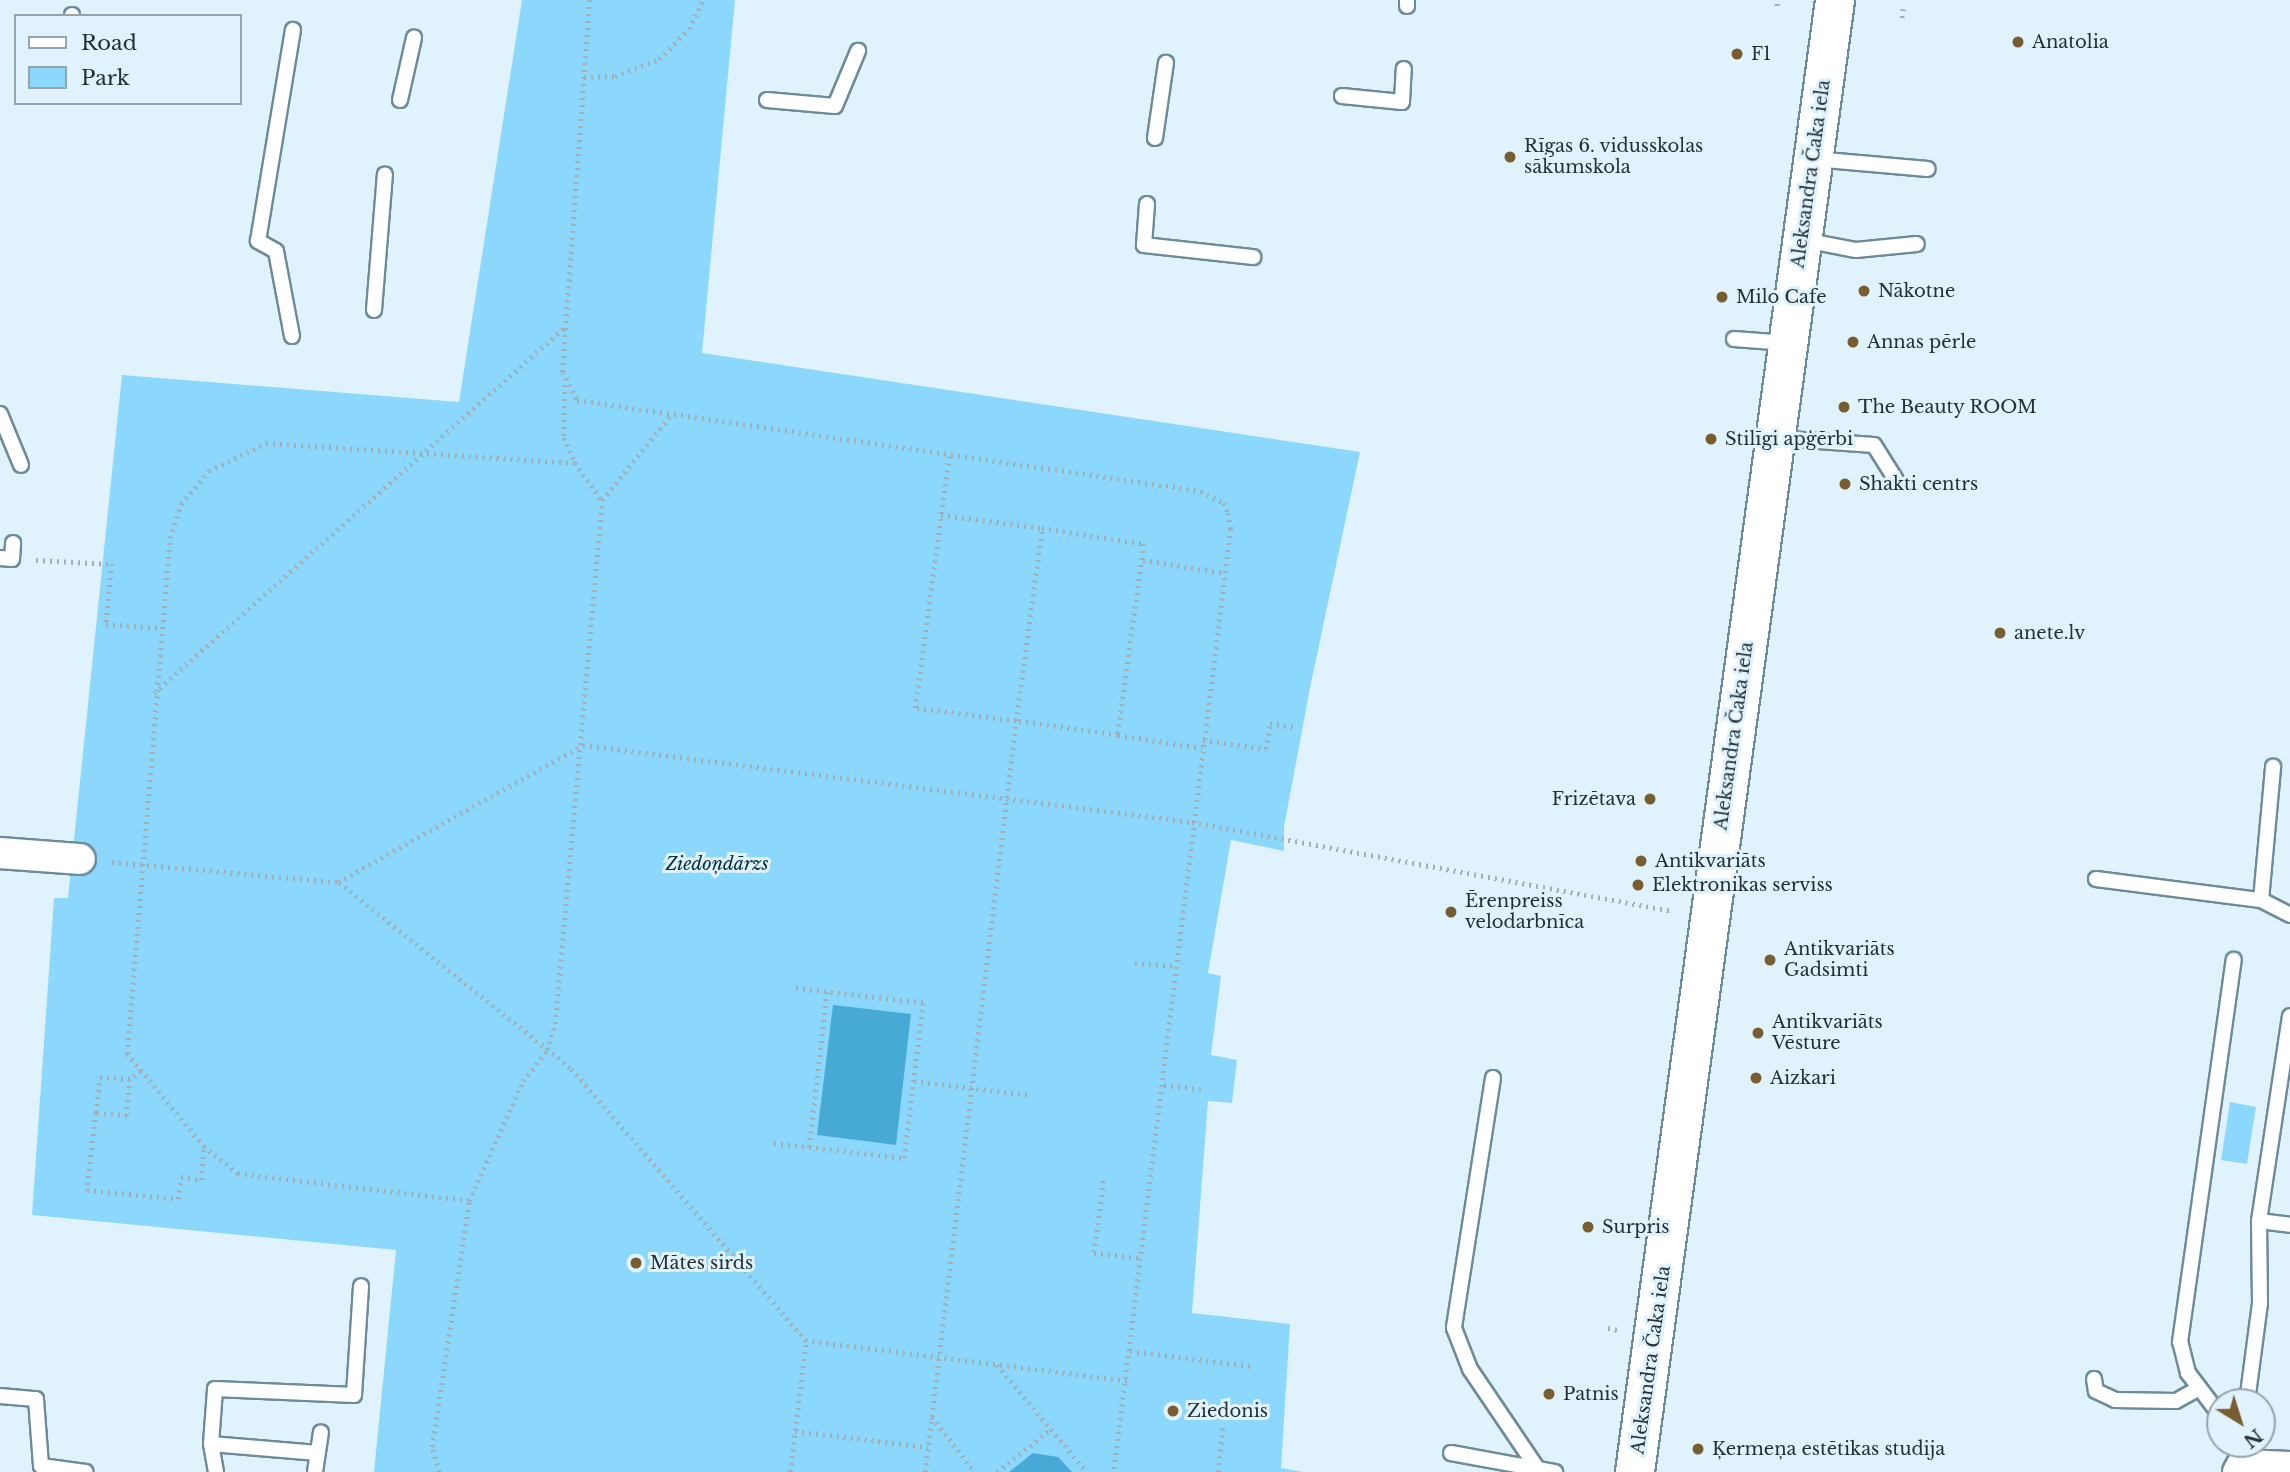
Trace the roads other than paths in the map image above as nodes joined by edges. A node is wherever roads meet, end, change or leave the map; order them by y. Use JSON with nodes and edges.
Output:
{"nodes":[{"id":1,"x":1835,"y":0,"type":"edge"},
{"id":2,"x":293,"y":30,"type":"dead end"},
{"id":3,"x":414,"y":38,"type":"dead end"},
{"id":4,"x":858,"y":51,"type":"dead end"},
{"id":5,"x":1166,"y":63,"type":"dead end"},
{"id":6,"x":1404,"y":69,"type":"dead end"},
{"id":7,"x":1342,"y":96,"type":"dead end"},
{"id":8,"x":400,"y":100,"type":"dead end"},
{"id":9,"x":767,"y":100,"type":"dead end"},
{"id":10,"x":1155,"y":138,"type":"dead end"},
{"id":11,"x":1813,"y":159,"type":"junction"},
{"id":12,"x":1928,"y":169,"type":"dead end"},
{"id":13,"x":385,"y":174,"type":"dead end"},
{"id":14,"x":1147,"y":204,"type":"dead end"},
{"id":15,"x":1802,"y":240,"type":"junction"},
{"id":16,"x":1917,"y":244,"type":"dead end"},
{"id":17,"x":1253,"y":257,"type":"dead end"},
{"id":18,"x":374,"y":310,"type":"dead end"},
{"id":19,"x":292,"y":336,"type":"dead end"},
{"id":20,"x":1734,"y":339,"type":"dead end"},
{"id":21,"x":1788,"y":343,"type":"junction"},
{"id":22,"x":0,"y":414,"type":"edge"},
{"id":23,"x":1775,"y":438,"type":"junction"},
{"id":24,"x":22,"y":465,"type":"dead end"},
{"id":25,"x":1896,"y":480,"type":"dead end"},
{"id":26,"x":13,"y":543,"type":"dead end"},
{"id":27,"x":6,"y":558,"type":"edge"},
{"id":28,"x":2273,"y":767,"type":"dead end"},
{"id":29,"x":0,"y":853,"type":"edge"},
{"id":30,"x":80,"y":859,"type":"road end"},
{"id":31,"x":2096,"y":879,"type":"dead end"},
{"id":32,"x":2261,"y":900,"type":"junction"},
{"id":33,"x":2290,"y":915,"type":"edge"},
{"id":34,"x":2234,"y":960,"type":"dead end"},
{"id":35,"x":2290,"y":1016,"type":"edge"},
{"id":36,"x":1493,"y":1078,"type":"dead end"},
{"id":37,"x":2259,"y":1221,"type":"junction"},
{"id":38,"x":2290,"y":1225,"type":"edge"},
{"id":39,"x":361,"y":1286,"type":"dead end"},
{"id":40,"x":2094,"y":1380,"type":"dead end"},
{"id":41,"x":2199,"y":1388,"type":"junction"},
{"id":42,"x":2249,"y":1388,"type":"edge"},
{"id":43,"x":0,"y":1396,"type":"edge"},
{"id":44,"x":2206,"y":1397,"type":"edge"},
{"id":45,"x":321,"y":1432,"type":"dead end"},
{"id":46,"x":211,"y":1444,"type":"junction"},
{"id":47,"x":318,"y":1453,"type":"junction"},
{"id":48,"x":1451,"y":1453,"type":"dead end"},
{"id":49,"x":2241,"y":1460,"type":"edge"},
{"id":50,"x":2290,"y":1467,"type":"edge"},
{"id":51,"x":1537,"y":1468,"type":"junction"},
{"id":52,"x":86,"y":1472,"type":"edge"},
{"id":53,"x":216,"y":1472,"type":"edge"},
{"id":54,"x":316,"y":1472,"type":"edge"},
{"id":55,"x":1555,"y":1472,"type":"edge"},
{"id":56,"x":1635,"y":1472,"type":"edge"}],
"edges":[{"from":1,"to":11,"type":"main road","name":"Aleksandra Čaka iela"},
{"from":2,"to":19,"type":"lane"},
{"from":3,"to":8,"type":"lane"},
{"from":4,"to":9,"type":"lane"},
{"from":5,"to":10,"type":"lane"},
{"from":6,"to":7,"type":"lane"},
{"from":11,"to":12,"type":"lane"},
{"from":11,"to":15,"type":"main road","name":"Aleksandra Čaka iela"},
{"from":13,"to":18,"type":"lane"},
{"from":14,"to":17,"type":"lane"},
{"from":15,"to":16,"type":"lane"},
{"from":15,"to":21,"type":"main road","name":"Aleksandra Čaka iela"},
{"from":20,"to":21,"type":"lane"},
{"from":21,"to":23,"type":"main road","name":"Aleksandra Čaka iela"},
{"from":22,"to":24,"type":"lane"},
{"from":23,"to":25,"type":"lane"},
{"from":23,"to":56,"type":"main road","name":"Aleksandra Čaka iela"},
{"from":26,"to":27,"type":"lane"},
{"from":28,"to":32,"type":"lane"},
{"from":29,"to":30,"type":"street"},
{"from":31,"to":32,"type":"lane"},
{"from":32,"to":33,"type":"lane"},
{"from":34,"to":41,"type":"lane"},
{"from":35,"to":37,"type":"lane"},
{"from":36,"to":51,"type":"lane"},
{"from":37,"to":38,"type":"lane"},
{"from":37,"to":42,"type":"lane"},
{"from":39,"to":46,"type":"lane"},
{"from":40,"to":41,"type":"lane"},
{"from":41,"to":44,"type":"lane"},
{"from":43,"to":52,"type":"lane"},
{"from":45,"to":47,"type":"lane"},
{"from":46,"to":47,"type":"lane"},
{"from":46,"to":53,"type":"lane"},
{"from":47,"to":54,"type":"lane"},
{"from":48,"to":51,"type":"lane"},
{"from":49,"to":50,"type":"street"},
{"from":51,"to":55,"type":"lane"}]}
